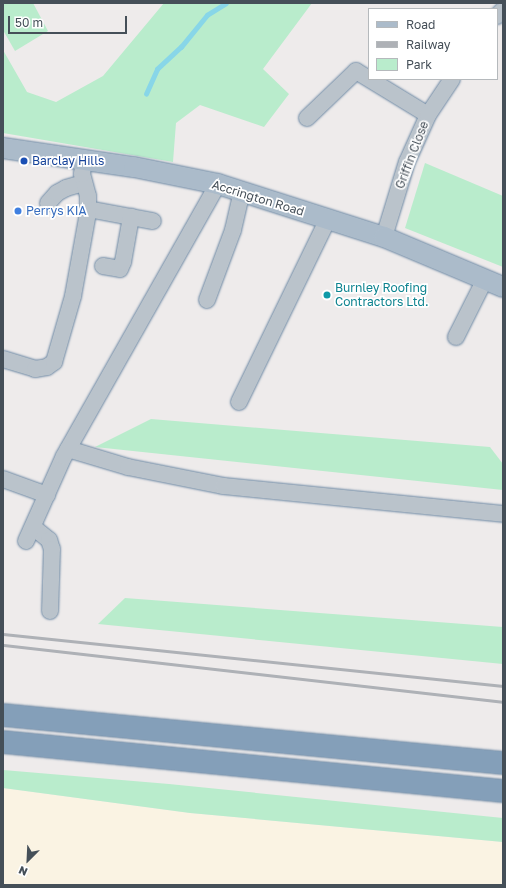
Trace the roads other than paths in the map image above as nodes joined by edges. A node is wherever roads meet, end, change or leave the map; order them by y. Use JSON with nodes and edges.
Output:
{"nodes":[{"id":1,"x":497,"y":3,"type":"edge"},
{"id":2,"x":503,"y":9,"type":"edge"},
{"id":3,"x":368,"y":78,"type":"edge"},
{"id":4,"x":371,"y":80,"type":"edge"},
{"id":5,"x":451,"y":80,"type":"edge"},
{"id":6,"x":428,"y":115,"type":"junction"},
{"id":7,"x":307,"y":118,"type":"dead end"},
{"id":8,"x":3,"y":148,"type":"edge"},
{"id":9,"x":84,"y":160,"type":"junction"},
{"id":10,"x":83,"y":183,"type":"junction"},
{"id":11,"x":218,"y":184,"type":"junction"},
{"id":12,"x":242,"y":192,"type":"junction"},
{"id":13,"x":48,"y":203,"type":"dead end"},
{"id":14,"x":88,"y":209,"type":"junction"},
{"id":15,"x":131,"y":217,"type":"junction"},
{"id":16,"x":328,"y":219,"type":"junction"},
{"id":17,"x":153,"y":221,"type":"dead end"},
{"id":18,"x":384,"y":237,"type":"junction"},
{"id":19,"x":103,"y":266,"type":"dead end"},
{"id":20,"x":494,"y":283,"type":"edge"},
{"id":21,"x":206,"y":300,"type":"dead end"},
{"id":22,"x":456,"y":337,"type":"dead end"},
{"id":23,"x":3,"y":359,"type":"edge"},
{"id":24,"x":239,"y":402,"type":"dead end"},
{"id":25,"x":68,"y":450,"type":"junction"},
{"id":26,"x":3,"y":479,"type":"edge"},
{"id":27,"x":47,"y":495,"type":"junction"},
{"id":28,"x":503,"y":514,"type":"edge"},
{"id":29,"x":50,"y":611,"type":"dead end"},
{"id":30,"x":3,"y":705,"type":"edge"},
{"id":31,"x":3,"y":714,"type":"edge"},
{"id":32,"x":103,"y":724,"type":"junction"},
{"id":33,"x":3,"y":742,"type":"edge"},
{"id":34,"x":3,"y":756,"type":"edge"},
{"id":35,"x":503,"y":763,"type":"edge"},
{"id":36,"x":503,"y":791,"type":"edge"},
{"id":37,"x":503,"y":804,"type":"edge"}],
"edges":[{"from":1,"to":2,"type":"street"},
{"from":3,"to":7,"type":"street"},
{"from":4,"to":6,"type":"street"},
{"from":5,"to":6,"type":"street","name":"Griffin Close"},
{"from":6,"to":18,"type":"street","name":"Griffin Close"},
{"from":8,"to":9,"type":"main road","name":"Accrington Road"},
{"from":9,"to":10,"type":"street"},
{"from":9,"to":11,"type":"main road","name":"Accrington Road"},
{"from":10,"to":13,"type":"street"},
{"from":10,"to":14,"type":"street"},
{"from":11,"to":12,"type":"main road","name":"Accrington Road"},
{"from":11,"to":25,"type":"street"},
{"from":12,"to":16,"type":"main road","name":"Accrington Road"},
{"from":12,"to":21,"type":"street"},
{"from":14,"to":15,"type":"street"},
{"from":14,"to":23,"type":"street"},
{"from":15,"to":17,"type":"street"},
{"from":15,"to":19,"type":"street"},
{"from":16,"to":18,"type":"main road","name":"Accrington Road"},
{"from":16,"to":24,"type":"street"},
{"from":18,"to":20,"type":"main road","name":"Accrington Road"},
{"from":20,"to":22,"type":"street"},
{"from":25,"to":27,"type":"street"},
{"from":25,"to":28,"type":"street"},
{"from":26,"to":27,"type":"street"},
{"from":27,"to":29,"type":"street"},
{"from":30,"to":32,"type":"highway"},
{"from":31,"to":32,"type":"highway"},
{"from":32,"to":35,"type":"highway"},
{"from":33,"to":36,"type":"highway"},
{"from":34,"to":37,"type":"highway"}]}
